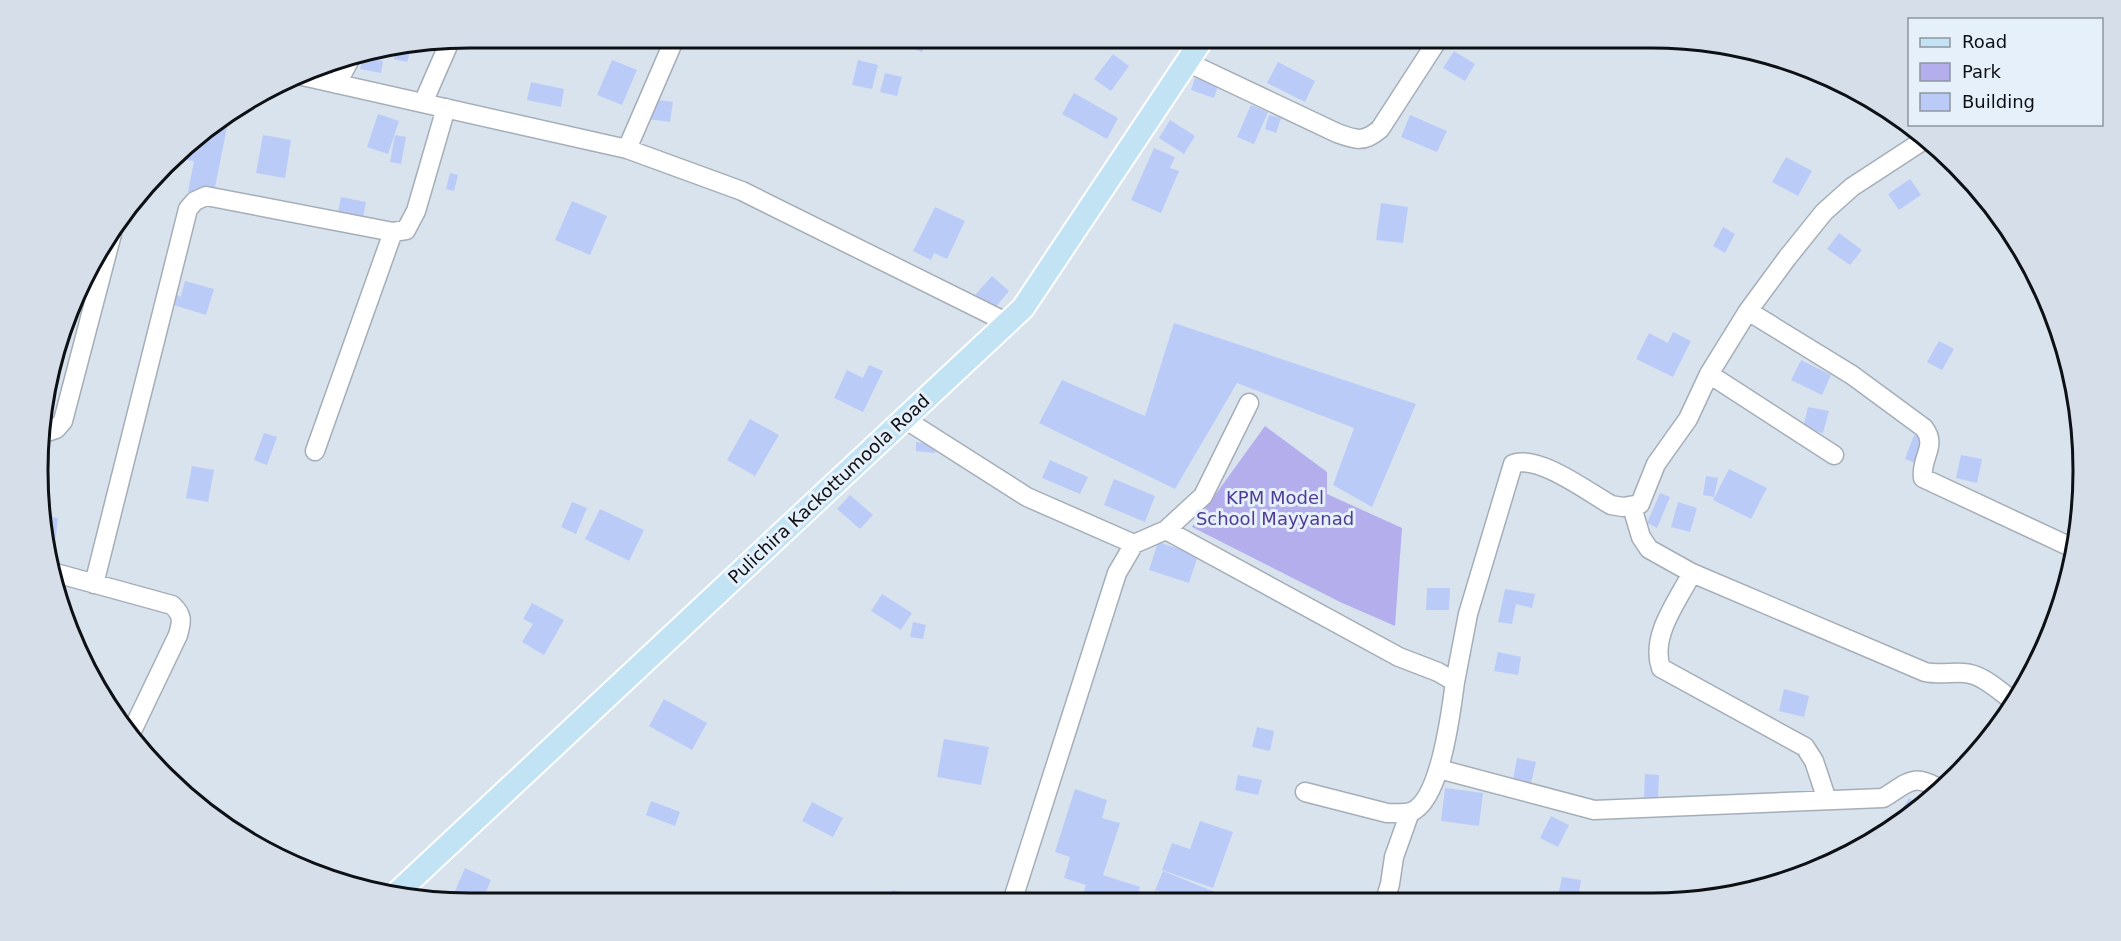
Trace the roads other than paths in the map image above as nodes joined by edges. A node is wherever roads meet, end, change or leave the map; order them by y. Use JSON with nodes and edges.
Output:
{"nodes":[{"id":1,"x":671,"y":48,"type":"edge"},
{"id":2,"x":1196,"y":48,"type":"edge"},
{"id":3,"x":1433,"y":48,"type":"edge"},
{"id":4,"x":447,"y":49,"type":"edge"},
{"id":5,"x":1186,"y":62,"type":"junction"},
{"id":6,"x":328,"y":76,"type":"edge"},
{"id":7,"x":423,"y":103,"type":"junction"},
{"id":8,"x":446,"y":108,"type":"junction"},
{"id":9,"x":1918,"y":144,"type":"edge"},
{"id":10,"x":627,"y":148,"type":"junction"},
{"id":11,"x":393,"y":232,"type":"junction"},
{"id":12,"x":106,"y":258,"type":"edge"},
{"id":13,"x":1748,"y":311,"type":"junction"},
{"id":14,"x":1008,"y":323,"type":"junction"},
{"id":15,"x":1709,"y":374,"type":"junction"},
{"id":16,"x":1249,"y":403,"type":"dead end"},
{"id":17,"x":903,"y":418,"type":"junction"},
{"id":18,"x":50,"y":431,"type":"edge"},
{"id":19,"x":315,"y":451,"type":"dead end"},
{"id":20,"x":1834,"y":456,"type":"dead end"},
{"id":21,"x":1632,"y":507,"type":"junction"},
{"id":22,"x":1166,"y":530,"type":"junction"},
{"id":23,"x":1134,"y":544,"type":"junction"},
{"id":24,"x":2066,"y":545,"type":"edge"},
{"id":25,"x":1692,"y":573,"type":"junction"},
{"id":26,"x":61,"y":575,"type":"edge"},
{"id":27,"x":94,"y":584,"type":"junction"},
{"id":28,"x":1455,"y":682,"type":"junction"},
{"id":29,"x":2007,"y":697,"type":"edge"},
{"id":30,"x":134,"y":727,"type":"edge"},
{"id":31,"x":1439,"y":768,"type":"junction"},
{"id":32,"x":1932,"y":785,"type":"edge"},
{"id":33,"x":1305,"y":792,"type":"dead end"},
{"id":34,"x":1827,"y":800,"type":"junction"},
{"id":35,"x":1410,"y":812,"type":"junction"},
{"id":36,"x":402,"y":887,"type":"edge"},
{"id":37,"x":1015,"y":893,"type":"edge"},
{"id":38,"x":1387,"y":893,"type":"edge"}],
"edges":[{"from":1,"to":10,"type":"street"},
{"from":2,"to":5,"type":"main road","name":"Pulichira Kackottumoola Road"},
{"from":3,"to":5,"type":"street"},
{"from":4,"to":7,"type":"street"},
{"from":5,"to":14,"type":"main road","name":"Pulichira Kackottumoola Road"},
{"from":6,"to":7,"type":"street"},
{"from":7,"to":8,"type":"street"},
{"from":8,"to":10,"type":"street"},
{"from":8,"to":11,"type":"street"},
{"from":9,"to":13,"type":"street"},
{"from":10,"to":14,"type":"street"},
{"from":11,"to":19,"type":"street"},
{"from":11,"to":27,"type":"street"},
{"from":12,"to":18,"type":"street"},
{"from":13,"to":15,"type":"street"},
{"from":13,"to":24,"type":"street"},
{"from":14,"to":17,"type":"main road","name":"Pulichira Kackottumoola Road"},
{"from":15,"to":20,"type":"street"},
{"from":15,"to":21,"type":"street"},
{"from":16,"to":22,"type":"street"},
{"from":17,"to":23,"type":"street"},
{"from":17,"to":36,"type":"main road","name":"Pulichira Kackottumoola Road"},
{"from":21,"to":25,"type":"street"},
{"from":21,"to":28,"type":"street"},
{"from":22,"to":23,"type":"street"},
{"from":22,"to":28,"type":"street"},
{"from":23,"to":37,"type":"street"},
{"from":25,"to":29,"type":"street"},
{"from":25,"to":34,"type":"street"},
{"from":26,"to":27,"type":"street"},
{"from":27,"to":30,"type":"street"},
{"from":28,"to":31,"type":"street"},
{"from":31,"to":34,"type":"street"},
{"from":31,"to":35,"type":"street"},
{"from":32,"to":34,"type":"street"},
{"from":33,"to":35,"type":"street"},
{"from":35,"to":38,"type":"street"}]}
